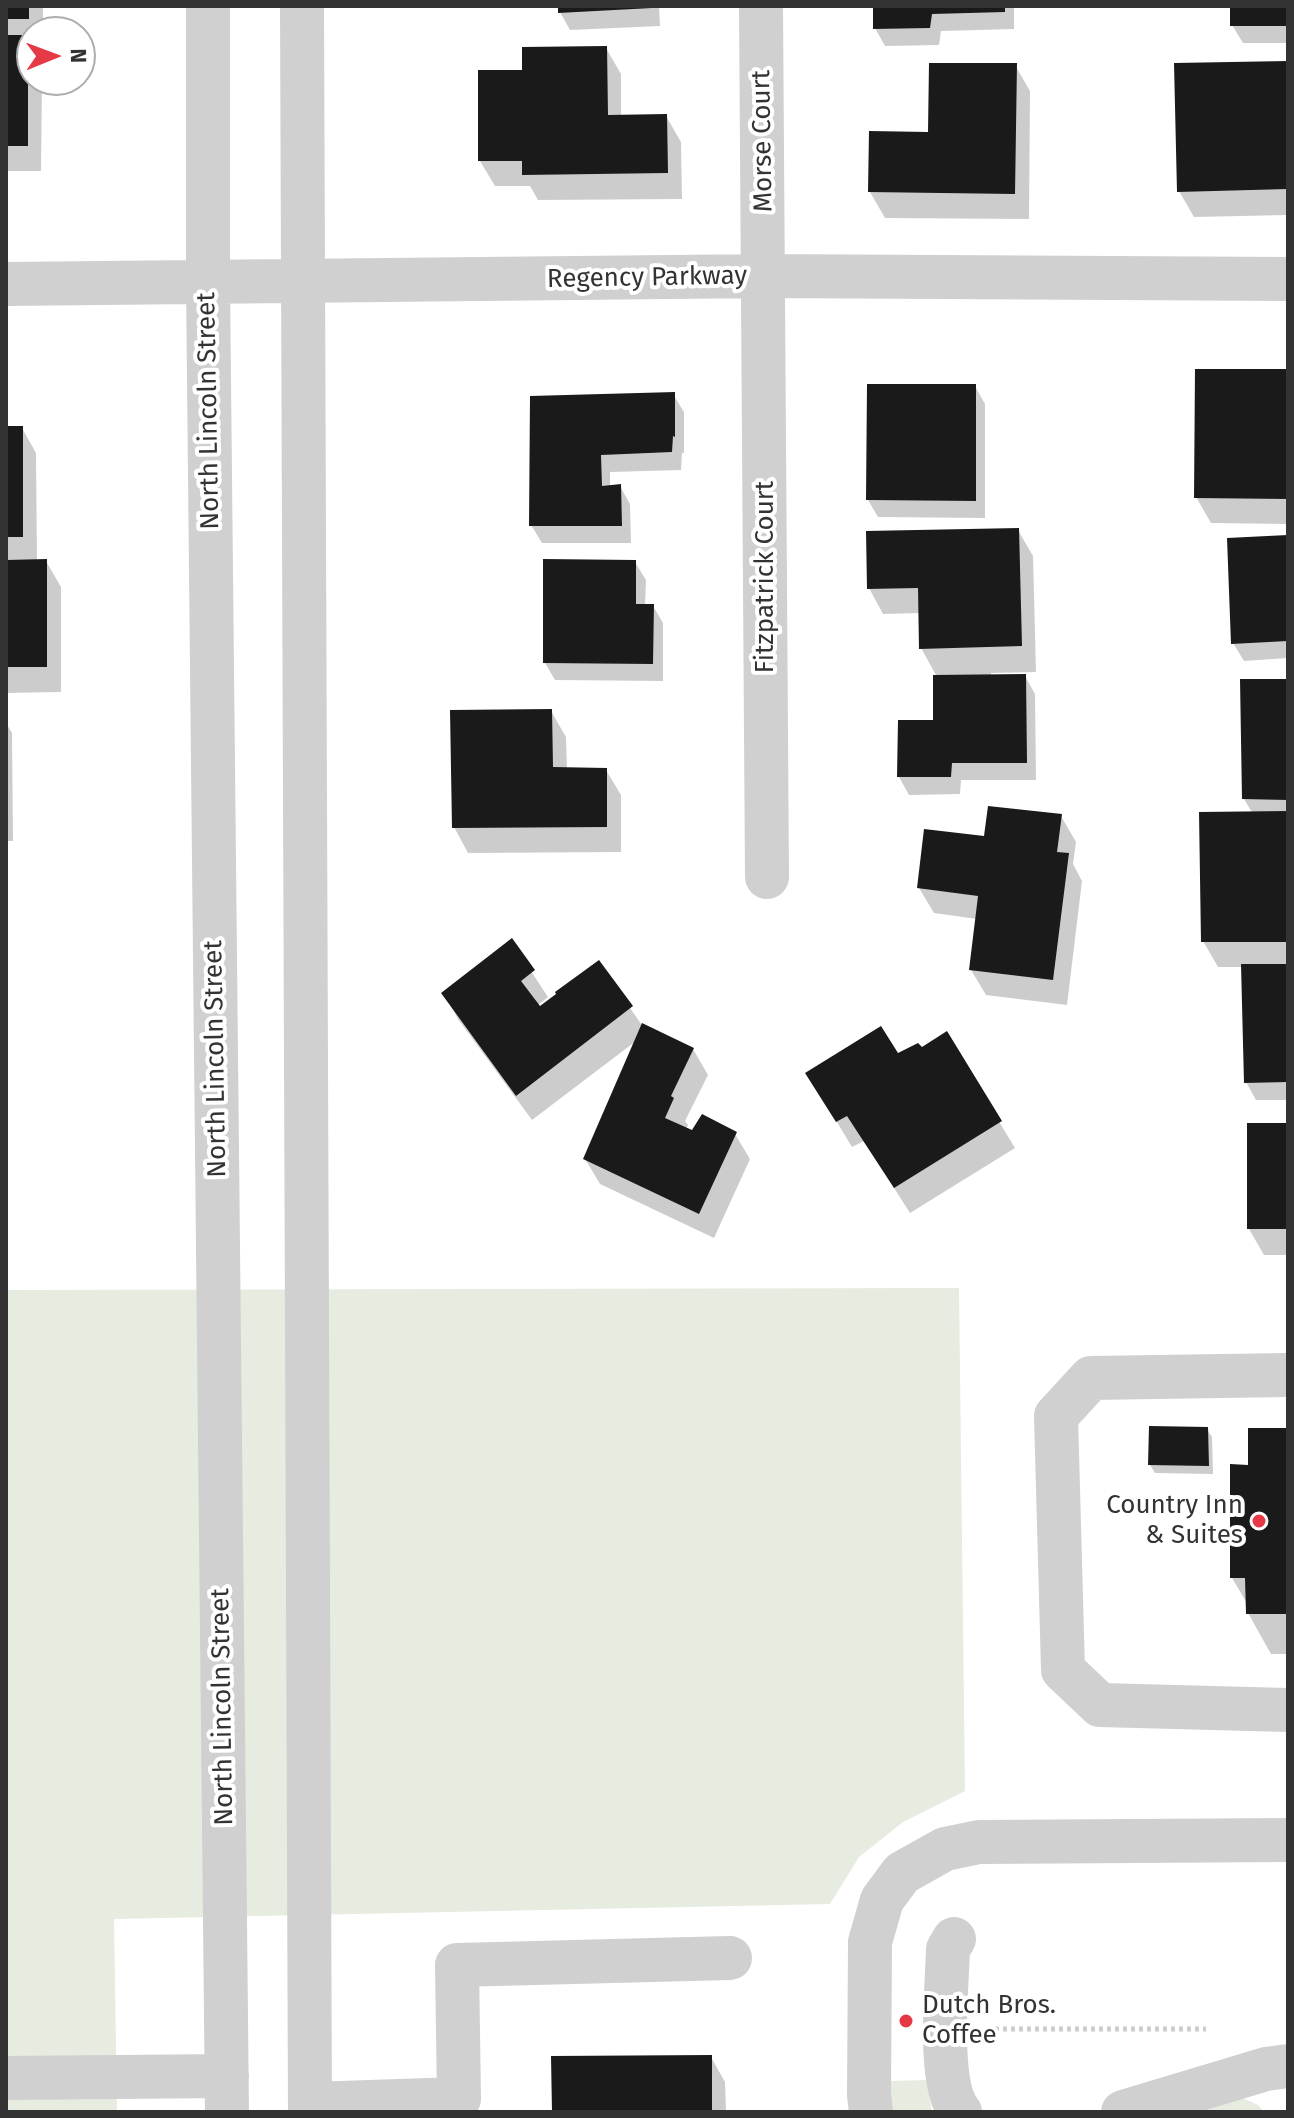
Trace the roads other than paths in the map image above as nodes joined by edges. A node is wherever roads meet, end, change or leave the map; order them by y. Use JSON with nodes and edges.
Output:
{"nodes":[{"id":1,"x":208,"y":6,"type":"edge"},
{"id":2,"x":302,"y":6,"type":"edge"},
{"id":3,"x":761,"y":6,"type":"edge"},
{"id":4,"x":765,"y":276,"type":"junction"},
{"id":5,"x":1288,"y":279,"type":"edge"},
{"id":6,"x":304,"y":282,"type":"junction"},
{"id":7,"x":208,"y":283,"type":"junction"},
{"id":8,"x":6,"y":284,"type":"edge"},
{"id":9,"x":767,"y":877,"type":"dead end"},
{"id":10,"x":1288,"y":1375,"type":"edge"},
{"id":11,"x":1288,"y":1710,"type":"edge"},
{"id":12,"x":1288,"y":1840,"type":"edge"},
{"id":13,"x":954,"y":1939,"type":"dead end"},
{"id":14,"x":730,"y":1958,"type":"dead end"},
{"id":15,"x":1288,"y":2066,"type":"edge"},
{"id":16,"x":6,"y":2078,"type":"edge"},
{"id":17,"x":227,"y":2094,"type":"edge"},
{"id":18,"x":310,"y":2108,"type":"edge"},
{"id":19,"x":871,"y":2112,"type":"edge"},
{"id":20,"x":960,"y":2112,"type":"edge"},
{"id":21,"x":1123,"y":2112,"type":"edge"}],
"edges":[{"from":1,"to":7,"type":"street","name":"North Lincoln Street"},
{"from":2,"to":6,"type":"street"},
{"from":3,"to":4,"type":"street","name":"Morse Court"},
{"from":4,"to":5,"type":"street","name":"Regency Parkway"},
{"from":4,"to":6,"type":"street","name":"Regency Parkway"},
{"from":4,"to":9,"type":"street","name":"Fitzpatrick Court"},
{"from":6,"to":7,"type":"street","name":"Regency Parkway"},
{"from":6,"to":18,"type":"street"},
{"from":7,"to":8,"type":"street","name":"Regency Parkway"},
{"from":7,"to":17,"type":"street","name":"North Lincoln Street"},
{"from":10,"to":11,"type":"street"},
{"from":12,"to":19,"type":"street"},
{"from":13,"to":20,"type":"street"},
{"from":14,"to":18,"type":"street"},
{"from":15,"to":21,"type":"street"},
{"from":16,"to":17,"type":"street"}]}
